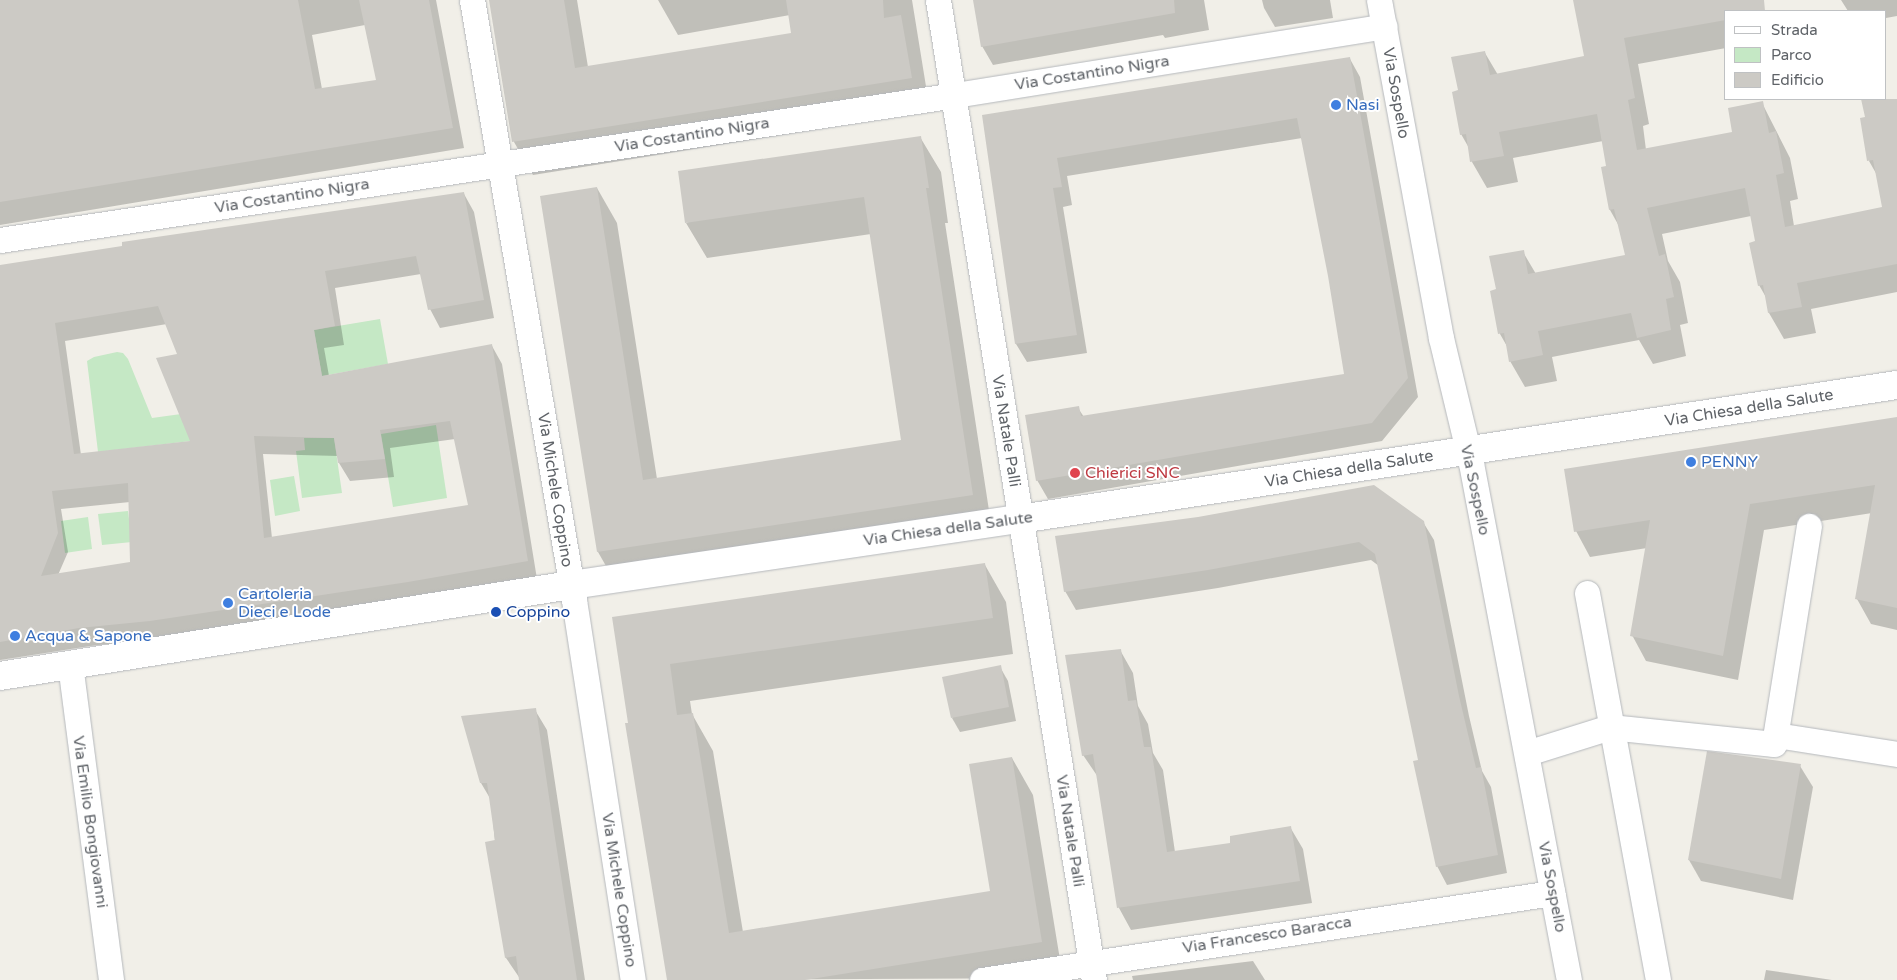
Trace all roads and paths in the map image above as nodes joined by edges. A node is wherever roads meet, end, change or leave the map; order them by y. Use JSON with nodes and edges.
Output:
{"nodes":[{"id":1,"x":472,"y":0,"type":"edge"},
{"id":2,"x":938,"y":0,"type":"edge"},
{"id":3,"x":1379,"y":0,"type":"edge"},
{"id":4,"x":1384,"y":26,"type":"junction"},
{"id":5,"x":955,"y":95,"type":"junction"},
{"id":6,"x":501,"y":165,"type":"junction"},
{"id":7,"x":0,"y":240,"type":"edge"},
{"id":8,"x":1897,"y":385,"type":"edge"},
{"id":9,"x":1468,"y":450,"type":"junction"},
{"id":10,"x":1020,"y":519,"type":"junction"},
{"id":11,"x":1809,"y":526,"type":"dead end"},
{"id":12,"x":571,"y":585,"type":"junction"},
{"id":13,"x":1587,"y":593,"type":"dead end"},
{"id":14,"x":70,"y":664,"type":"junction"},
{"id":15,"x":0,"y":676,"type":"edge"},
{"id":16,"x":1610,"y":727,"type":"junction"},
{"id":17,"x":1776,"y":735,"type":"junction"},
{"id":18,"x":1527,"y":753,"type":"junction"},
{"id":19,"x":1897,"y":754,"type":"edge"},
{"id":20,"x":1552,"y":893,"type":"junction"},
{"id":21,"x":1092,"y":971,"type":"edge"},
{"id":22,"x":111,"y":980,"type":"edge"},
{"id":23,"x":633,"y":980,"type":"edge"},
{"id":24,"x":982,"y":980,"type":"edge"},
{"id":25,"x":1569,"y":980,"type":"edge"},
{"id":26,"x":1658,"y":980,"type":"edge"}],
"edges":[{"from":1,"to":6,"type":"street","name":"Via Michele Coppino"},
{"from":2,"to":5,"type":"street","name":"Via Natale Palli"},
{"from":3,"to":4,"type":"street","name":"Via Sospello"},
{"from":4,"to":5,"type":"street","name":"Via Costantino Nigra"},
{"from":4,"to":9,"type":"street","name":"Via Sospello"},
{"from":5,"to":6,"type":"street","name":"Via Costantino Nigra"},
{"from":5,"to":10,"type":"street","name":"Via Natale Palli"},
{"from":6,"to":7,"type":"street","name":"Via Costantino Nigra"},
{"from":6,"to":12,"type":"street","name":"Via Michele Coppino"},
{"from":8,"to":9,"type":"street","name":"Via Chiesa della Salute"},
{"from":9,"to":10,"type":"street","name":"Via Chiesa della Salute"},
{"from":9,"to":18,"type":"street","name":"Via Sospello"},
{"from":10,"to":12,"type":"street","name":"Via Chiesa della Salute"},
{"from":10,"to":21,"type":"street","name":"Via Natale Palli"},
{"from":11,"to":17,"type":"street"},
{"from":12,"to":14,"type":"street","name":"Via Chiesa della Salute"},
{"from":12,"to":23,"type":"street","name":"Via Michele Coppino"},
{"from":13,"to":16,"type":"street"},
{"from":14,"to":15,"type":"street","name":"Via Chiesa della Salute"},
{"from":14,"to":22,"type":"street","name":"Via Emilio Bongiovanni"},
{"from":16,"to":17,"type":"street"},
{"from":16,"to":18,"type":"street"},
{"from":16,"to":26,"type":"street"},
{"from":17,"to":19,"type":"street"},
{"from":18,"to":20,"type":"street","name":"Via Sospello"},
{"from":20,"to":21,"type":"street","name":"Via Francesco Baracca"},
{"from":20,"to":25,"type":"street","name":"Via Sospello"},
{"from":21,"to":24,"type":"street","name":"Via Francesco Baracca"}]}
